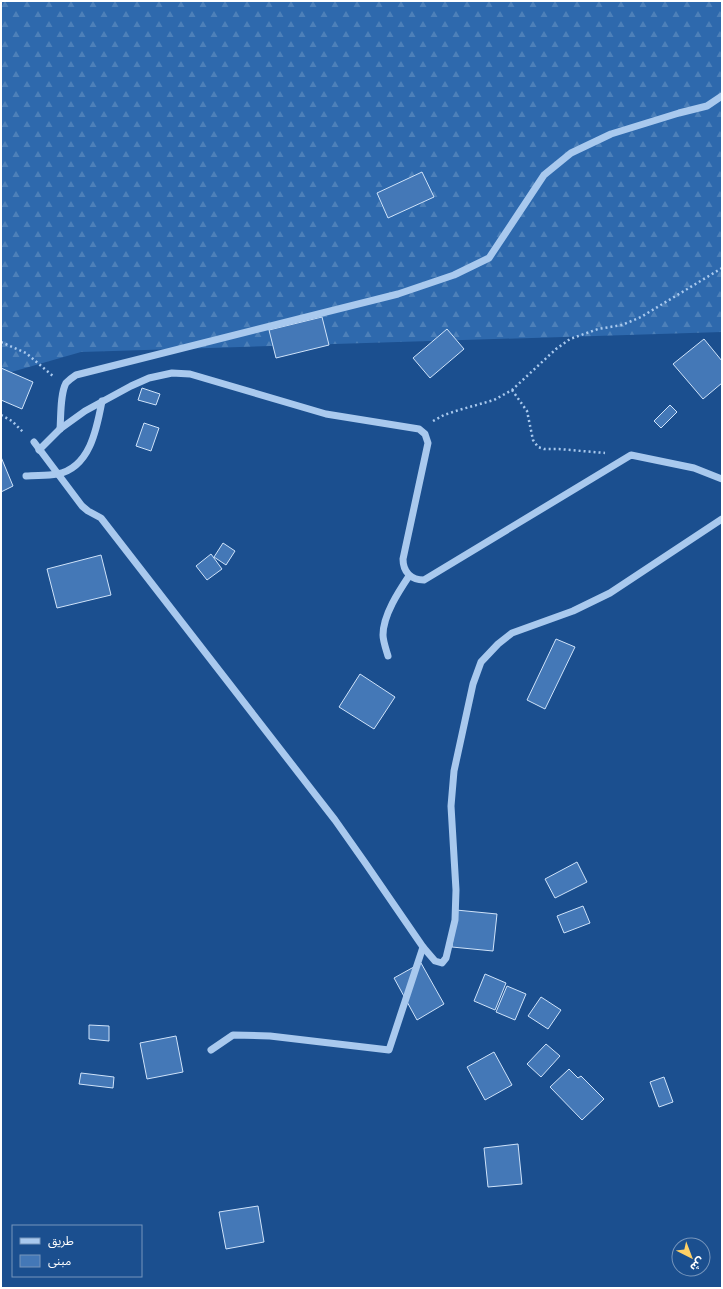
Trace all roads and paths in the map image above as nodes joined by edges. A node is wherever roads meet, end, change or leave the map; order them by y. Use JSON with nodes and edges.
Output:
{"nodes":[{"id":1,"x":722,"y":96,"type":"edge"},
{"id":2,"x":722,"y":268,"type":"edge"},
{"id":3,"x":1,"y":342,"type":"edge"},
{"id":4,"x":65,"y":387,"type":"junction"},
{"id":5,"x":512,"y":390,"type":"junction"},
{"id":6,"x":102,"y":401,"type":"junction"},
{"id":7,"x":1,"y":415,"type":"edge"},
{"id":8,"x":60,"y":429,"type":"junction"},
{"id":9,"x":419,"y":429,"type":"junction"},
{"id":10,"x":34,"y":442,"type":"joint"},
{"id":11,"x":39,"y":450,"type":"junction"},
{"id":12,"x":631,"y":455,"type":"junction"},
{"id":13,"x":58,"y":474,"type":"junction"},
{"id":14,"x":26,"y":476,"type":"dead end"},
{"id":15,"x":722,"y":478,"type":"edge"},
{"id":16,"x":722,"y":519,"type":"edge"},
{"id":17,"x":409,"y":576,"type":"junction"},
{"id":18,"x":388,"y":656,"type":"dead end"},
{"id":19,"x":423,"y":947,"type":"junction"},
{"id":20,"x":211,"y":1050,"type":"dead end"}],
"edges":[{"from":1,"to":4,"type":"lane"},
{"from":2,"to":5,"type":"path"},
{"from":3,"to":4,"type":"path"},
{"from":4,"to":8,"type":"lane"},
{"from":5,"to":9,"type":"path"},
{"from":5,"to":12,"type":"path"},
{"from":6,"to":8,"type":"lane"},
{"from":6,"to":9,"type":"lane"},
{"from":6,"to":13,"type":"lane"},
{"from":7,"to":10,"type":"path"},
{"from":8,"to":11,"type":"lane"},
{"from":9,"to":17,"type":"lane"},
{"from":10,"to":11,"type":"lane"},
{"from":11,"to":13,"type":"lane"},
{"from":12,"to":15,"type":"lane"},
{"from":12,"to":17,"type":"lane"},
{"from":13,"to":14,"type":"lane"},
{"from":13,"to":19,"type":"lane"},
{"from":16,"to":19,"type":"lane"},
{"from":17,"to":18,"type":"lane"},
{"from":19,"to":20,"type":"lane"}]}
